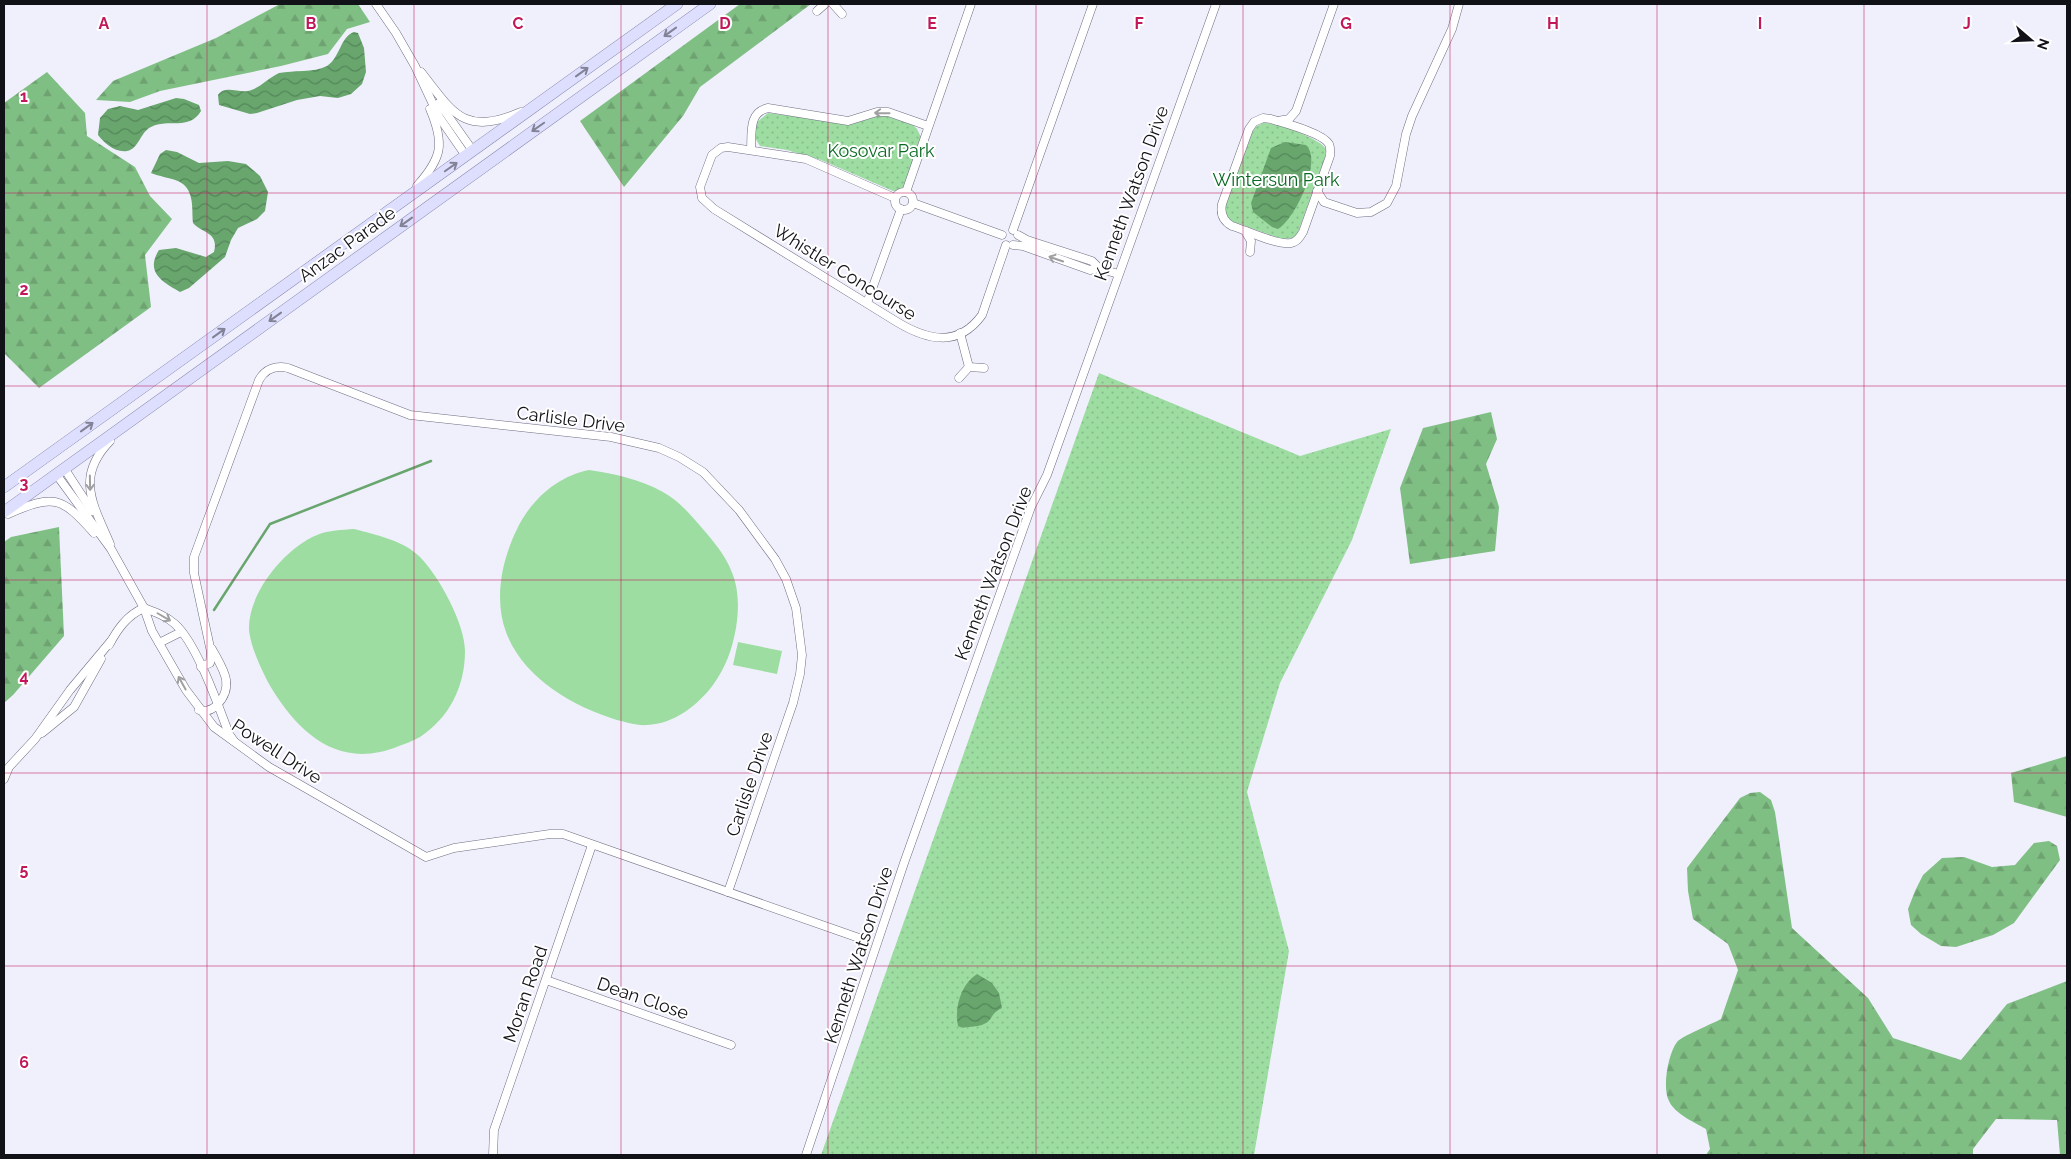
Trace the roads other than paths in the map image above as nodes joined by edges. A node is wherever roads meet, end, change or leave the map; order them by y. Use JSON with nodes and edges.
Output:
{"nodes":[{"id":1,"x":376,"y":4,"type":"edge"},
{"id":2,"x":677,"y":4,"type":"edge"},
{"id":3,"x":710,"y":4,"type":"edge"},
{"id":4,"x":825,"y":4,"type":"edge"},
{"id":5,"x":833,"y":4,"type":"edge"},
{"id":6,"x":971,"y":4,"type":"edge"},
{"id":7,"x":1093,"y":4,"type":"edge"},
{"id":8,"x":1215,"y":4,"type":"edge"},
{"id":9,"x":1334,"y":4,"type":"edge"},
{"id":10,"x":1459,"y":4,"type":"edge"},
{"id":11,"x":817,"y":12,"type":"dead end"},
{"id":12,"x":842,"y":14,"type":"dead end"},
{"id":13,"x":412,"y":62,"type":"junction"},
{"id":14,"x":536,"y":105,"type":"junction"},
{"id":15,"x":1296,"y":111,"type":"junction"},
{"id":16,"x":1278,"y":122,"type":"junction"},
{"id":17,"x":928,"y":126,"type":"junction"},
{"id":18,"x":1302,"y":130,"type":"junction"},
{"id":19,"x":751,"y":150,"type":"junction"},
{"id":20,"x":470,"y":154,"type":"junction"},
{"id":21,"x":480,"y":168,"type":"junction"},
{"id":22,"x":1317,"y":191,"type":"junction"},
{"id":23,"x":906,"y":192,"type":"junction"},
{"id":24,"x":895,"y":198,"type":"junction"},
{"id":25,"x":406,"y":199,"type":"junction"},
{"id":26,"x":913,"y":203,"type":"junction"},
{"id":27,"x":1328,"y":204,"type":"junction"},
{"id":28,"x":901,"y":209,"type":"junction"},
{"id":29,"x":1310,"y":211,"type":"junction"},
{"id":30,"x":1243,"y":229,"type":"junction"},
{"id":31,"x":1015,"y":232,"type":"junction"},
{"id":32,"x":1002,"y":235,"type":"junction"},
{"id":33,"x":1269,"y":239,"type":"junction"},
{"id":34,"x":1010,"y":245,"type":"junction"},
{"id":35,"x":1099,"y":268,"type":"junction"},
{"id":36,"x":1118,"y":274,"type":"junction"},
{"id":37,"x":867,"y":303,"type":"junction"},
{"id":38,"x":960,"y":333,"type":"junction"},
{"id":39,"x":969,"y":367,"type":"junction"},
{"id":40,"x":984,"y":368,"type":"dead end"},
{"id":41,"x":959,"y":378,"type":"dead end"},
{"id":42,"x":136,"y":417,"type":"junction"},
{"id":43,"x":47,"y":456,"type":"junction"},
{"id":44,"x":60,"y":471,"type":"junction"},
{"id":45,"x":4,"y":487,"type":"edge"},
{"id":46,"x":4,"y":512,"type":"edge"},
{"id":47,"x":4,"y":516,"type":"edge"},
{"id":48,"x":118,"y":562,"type":"junction"},
{"id":49,"x":144,"y":608,"type":"junction"},
{"id":50,"x":182,"y":632,"type":"junction"},
{"id":51,"x":111,"y":641,"type":"junction"},
{"id":52,"x":159,"y":643,"type":"junction"},
{"id":53,"x":210,"y":644,"type":"junction"},
{"id":54,"x":201,"y":667,"type":"junction"},
{"id":55,"x":217,"y":704,"type":"junction"},
{"id":56,"x":199,"y":710,"type":"junction"},
{"id":57,"x":35,"y":739,"type":"junction"},
{"id":58,"x":237,"y":744,"type":"junction"},
{"id":59,"x":4,"y":779,"type":"edge"},
{"id":60,"x":592,"y":845,"type":"junction"},
{"id":61,"x":728,"y":892,"type":"junction"},
{"id":62,"x":859,"y":938,"type":"dead end"},
{"id":63,"x":546,"y":980,"type":"junction"},
{"id":64,"x":731,"y":1045,"type":"dead end"},
{"id":65,"x":493,"y":1155,"type":"edge"},
{"id":66,"x":806,"y":1155,"type":"edge"}],
"edges":[{"from":1,"to":13,"type":"street"},
{"from":14,"to":2,"type":"main road","name":"Anzac Parade","one_way":true},
{"from":3,"to":21,"type":"main road","name":"Anzac Parade","one_way":true},
{"from":4,"to":11,"type":"street"},
{"from":5,"to":12,"type":"street"},
{"from":6,"to":17,"type":"street"},
{"from":7,"to":31,"type":"street"},
{"from":8,"to":36,"type":"street","name":"Kenneth Watson Drive"},
{"from":9,"to":15,"type":"street"},
{"from":10,"to":27,"type":"street"},
{"from":13,"to":14,"type":"street"},
{"from":13,"to":20,"type":"street"},
{"from":13,"to":25,"type":"street"},
{"from":14,"to":20,"type":"main road","name":"Anzac Parade"},
{"from":15,"to":16,"type":"street"},
{"from":15,"to":18,"type":"street"},
{"from":16,"to":18,"type":"street"},
{"from":16,"to":30,"type":"street"},
{"from":17,"to":19,"type":"street","one_way":true},
{"from":17,"to":23,"type":"street"},
{"from":18,"to":22,"type":"street"},
{"from":19,"to":24,"type":"street"},
{"from":19,"to":37,"type":"street","name":"Whistler Concourse"},
{"from":20,"to":21,"type":"main road"},
{"from":25,"to":20,"type":"main road","name":"Anzac Parade","one_way":true},
{"from":21,"to":42,"type":"main road","name":"Anzac Parade","one_way":true},
{"from":22,"to":27,"type":"street"},
{"from":22,"to":29,"type":"street"},
{"from":23,"to":24,"type":"street"},
{"from":23,"to":26,"type":"street"},
{"from":24,"to":28,"type":"street"},
{"from":43,"to":25,"type":"main road","name":"Anzac Parade","one_way":true},
{"from":26,"to":28,"type":"street"},
{"from":26,"to":32,"type":"street"},
{"from":27,"to":29,"type":"street"},
{"from":28,"to":37,"type":"street"},
{"from":29,"to":33,"type":"street"},
{"from":30,"to":33,"type":"street"},
{"from":30,"to":33,"type":"street"},
{"from":31,"to":32,"type":"street"},
{"from":31,"to":34,"type":"street"},
{"from":31,"to":35,"type":"street"},
{"from":32,"to":34,"type":"street"},
{"from":35,"to":34,"type":"street","one_way":true},
{"from":34,"to":38,"type":"street","name":"Whistler Concourse"},
{"from":35,"to":36,"type":"street"},
{"from":36,"to":66,"type":"street","name":"Kenneth Watson Drive"},
{"from":37,"to":38,"type":"street","name":"Whistler Concourse"},
{"from":38,"to":39,"type":"street"},
{"from":39,"to":40,"type":"street"},
{"from":39,"to":41,"type":"street"},
{"from":42,"to":44,"type":"main road","name":"Anzac Parade"},
{"from":42,"to":48,"type":"street","one_way":true},
{"from":43,"to":44,"type":"main road"},
{"from":43,"to":45,"type":"main road","name":"Anzac Parade"},
{"from":44,"to":46,"type":"main road","name":"Anzac Parade"},
{"from":44,"to":48,"type":"street","name":"Powell Drive"},
{"from":47,"to":48,"type":"street"},
{"from":48,"to":49,"type":"street","name":"Powell Drive"},
{"from":49,"to":50,"type":"street","one_way":true},
{"from":49,"to":51,"type":"street"},
{"from":49,"to":52,"type":"street","name":"Powell Drive"},
{"from":50,"to":52,"type":"street"},
{"from":50,"to":54,"type":"street"},
{"from":51,"to":57,"type":"street"},
{"from":51,"to":57,"type":"street"},
{"from":56,"to":52,"type":"street","name":"Powell Drive","one_way":true},
{"from":53,"to":54,"type":"street","name":"Carlisle Drive"},
{"from":53,"to":55,"type":"street","name":"Carlisle Drive"},
{"from":53,"to":61,"type":"street","name":"Carlisle Drive"},
{"from":54,"to":55,"type":"street"},
{"from":55,"to":56,"type":"street"},
{"from":55,"to":58,"type":"street"},
{"from":56,"to":58,"type":"street","name":"Powell Drive"},
{"from":57,"to":59,"type":"street"},
{"from":58,"to":60,"type":"street","name":"Powell Drive"},
{"from":60,"to":61,"type":"street"},
{"from":60,"to":63,"type":"street","name":"Moran Road"},
{"from":61,"to":62,"type":"street"},
{"from":63,"to":64,"type":"street","name":"Dean Close"},
{"from":63,"to":65,"type":"street","name":"Moran Road"}]}
